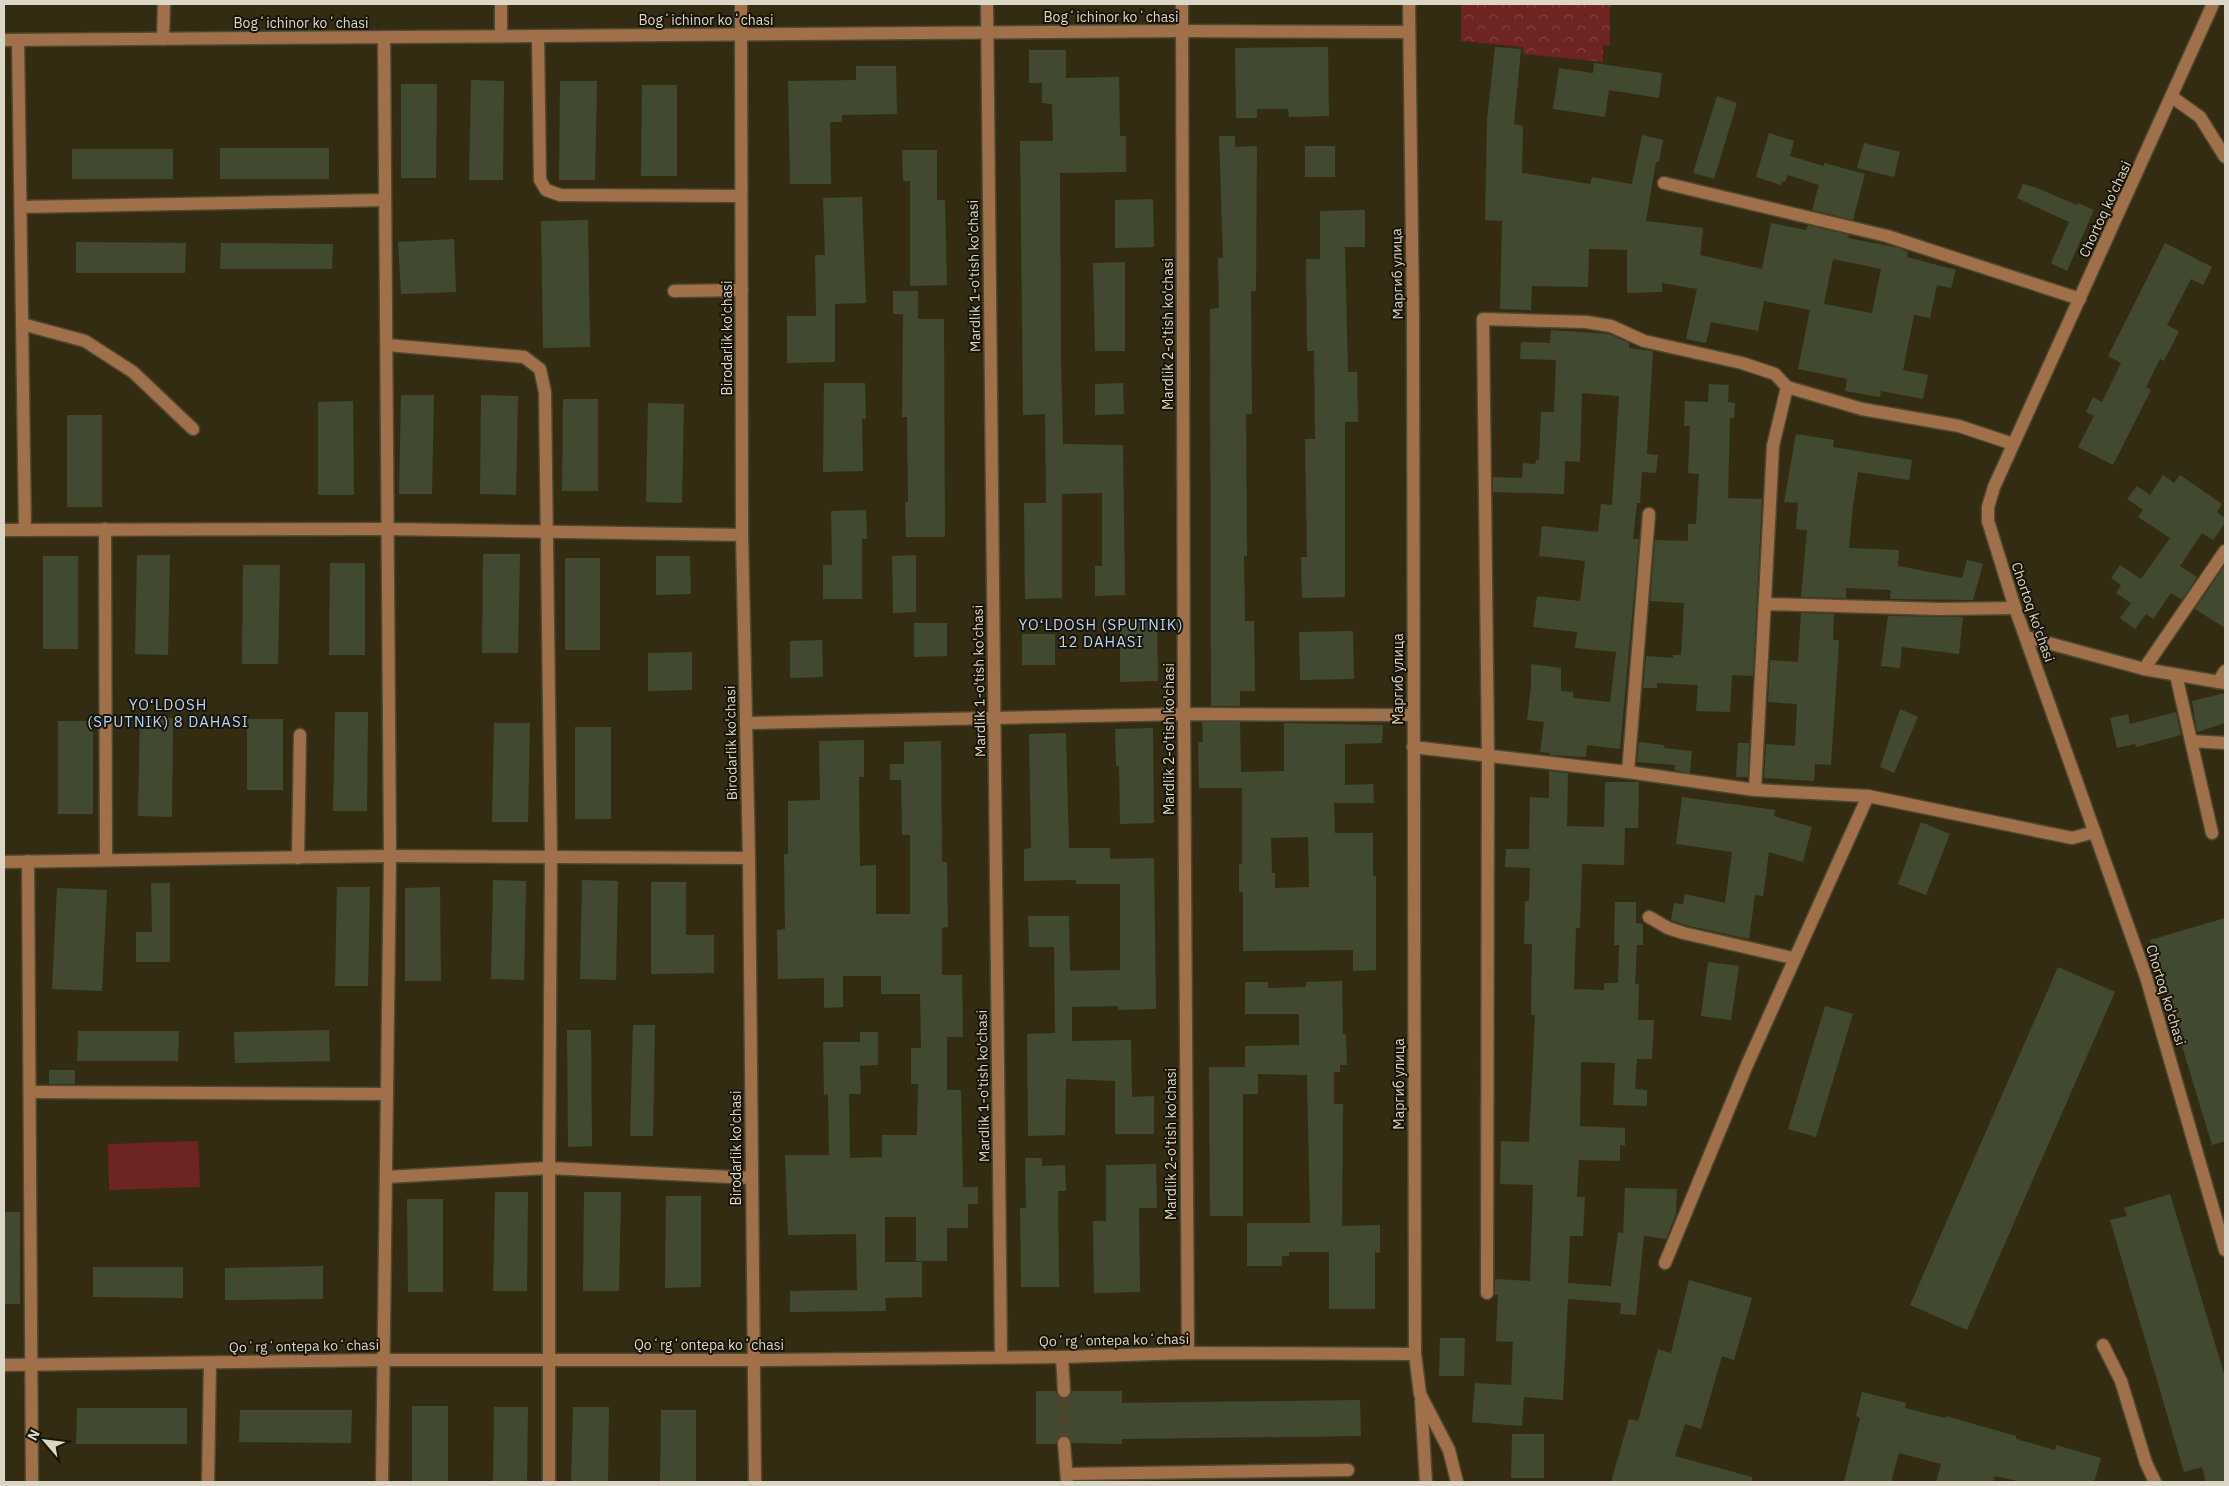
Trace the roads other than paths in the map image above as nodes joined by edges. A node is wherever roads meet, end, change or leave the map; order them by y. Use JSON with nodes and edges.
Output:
{"nodes":[{"id":1,"x":164,"y":4,"type":"edge"},
{"id":2,"x":501,"y":4,"type":"edge"},
{"id":3,"x":740,"y":4,"type":"edge"},
{"id":4,"x":986,"y":4,"type":"edge"},
{"id":5,"x":1182,"y":4,"type":"edge"},
{"id":6,"x":1409,"y":4,"type":"edge"},
{"id":7,"x":2214,"y":4,"type":"edge"},
{"id":8,"x":1183,"y":32,"type":"junction"},
{"id":9,"x":1409,"y":32,"type":"junction"},
{"id":10,"x":987,"y":33,"type":"junction"},
{"id":11,"x":741,"y":34,"type":"junction"},
{"id":12,"x":501,"y":36,"type":"junction"},
{"id":13,"x":538,"y":36,"type":"junction"},
{"id":14,"x":384,"y":37,"type":"junction"},
{"id":15,"x":163,"y":39,"type":"junction"},
{"id":16,"x":4,"y":40,"type":"edge"},
{"id":17,"x":18,"y":40,"type":"junction"},
{"id":18,"x":2172,"y":98,"type":"junction"},
{"id":19,"x":2225,"y":157,"type":"edge"},
{"id":20,"x":1664,"y":183,"type":"dead end"},
{"id":21,"x":741,"y":196,"type":"junction"},
{"id":22,"x":385,"y":200,"type":"junction"},
{"id":23,"x":21,"y":207,"type":"junction"},
{"id":24,"x":742,"y":290,"type":"junction"},
{"id":25,"x":674,"y":291,"type":"dead end"},
{"id":26,"x":2080,"y":299,"type":"junction"},
{"id":27,"x":22,"y":324,"type":"junction"},
{"id":28,"x":387,"y":345,"type":"junction"},
{"id":29,"x":1787,"y":387,"type":"junction"},
{"id":30,"x":193,"y":430,"type":"dead end"},
{"id":31,"x":2013,"y":444,"type":"junction"},
{"id":32,"x":1649,"y":514,"type":"dead end"},
{"id":33,"x":105,"y":529,"type":"junction"},
{"id":34,"x":388,"y":529,"type":"junction"},
{"id":35,"x":4,"y":530,"type":"edge"},
{"id":36,"x":26,"y":530,"type":"junction"},
{"id":37,"x":742,"y":535,"type":"junction"},
{"id":38,"x":2225,"y":550,"type":"edge"},
{"id":39,"x":1766,"y":604,"type":"junction"},
{"id":40,"x":2015,"y":608,"type":"junction"},
{"id":41,"x":2026,"y":637,"type":"junction"},
{"id":42,"x":2144,"y":669,"type":"junction"},
{"id":43,"x":2176,"y":675,"type":"junction"},
{"id":44,"x":2223,"y":679,"type":"edge"},
{"id":45,"x":1184,"y":714,"type":"junction"},
{"id":46,"x":1412,"y":715,"type":"junction"},
{"id":47,"x":994,"y":717,"type":"junction"},
{"id":48,"x":746,"y":723,"type":"junction"},
{"id":49,"x":300,"y":735,"type":"dead end"},
{"id":50,"x":2191,"y":741,"type":"junction"},
{"id":51,"x":2225,"y":743,"type":"edge"},
{"id":52,"x":1413,"y":747,"type":"junction"},
{"id":53,"x":1488,"y":755,"type":"junction"},
{"id":54,"x":1628,"y":772,"type":"junction"},
{"id":55,"x":1755,"y":790,"type":"junction"},
{"id":56,"x":1868,"y":796,"type":"junction"},
{"id":57,"x":2095,"y":832,"type":"junction"},
{"id":58,"x":2212,"y":833,"type":"dead end"},
{"id":59,"x":390,"y":856,"type":"junction"},
{"id":60,"x":551,"y":857,"type":"junction"},
{"id":61,"x":298,"y":858,"type":"junction"},
{"id":62,"x":749,"y":858,"type":"junction"},
{"id":63,"x":106,"y":860,"type":"junction"},
{"id":64,"x":4,"y":862,"type":"edge"},
{"id":65,"x":28,"y":862,"type":"junction"},
{"id":66,"x":1649,"y":917,"type":"dead end"},
{"id":67,"x":1793,"y":958,"type":"junction"},
{"id":68,"x":30,"y":1092,"type":"junction"},
{"id":69,"x":387,"y":1094,"type":"junction"},
{"id":70,"x":549,"y":1168,"type":"junction"},
{"id":71,"x":386,"y":1177,"type":"junction"},
{"id":72,"x":752,"y":1178,"type":"junction"},
{"id":73,"x":2225,"y":1250,"type":"edge"},
{"id":74,"x":1665,"y":1263,"type":"dead end"},
{"id":75,"x":1486,"y":1293,"type":"dead end"},
{"id":76,"x":2103,"y":1345,"type":"dead end"},
{"id":77,"x":1188,"y":1353,"type":"junction"},
{"id":78,"x":1415,"y":1354,"type":"junction"},
{"id":79,"x":1001,"y":1357,"type":"junction"},
{"id":80,"x":1062,"y":1357,"type":"junction"},
{"id":81,"x":384,"y":1360,"type":"junction"},
{"id":82,"x":550,"y":1360,"type":"junction"},
{"id":83,"x":753,"y":1360,"type":"junction"},
{"id":84,"x":210,"y":1363,"type":"junction"},
{"id":85,"x":31,"y":1365,"type":"junction"},
{"id":86,"x":4,"y":1366,"type":"edge"},
{"id":87,"x":1064,"y":1391,"type":"tunnel mouth"},
{"id":88,"x":1420,"y":1394,"type":"junction"},
{"id":89,"x":1064,"y":1444,"type":"tunnel mouth"},
{"id":90,"x":1348,"y":1470,"type":"dead end"},
{"id":91,"x":1067,"y":1478,"type":"edge"},
{"id":92,"x":32,"y":1482,"type":"edge"},
{"id":93,"x":208,"y":1482,"type":"edge"},
{"id":94,"x":382,"y":1482,"type":"edge"},
{"id":95,"x":549,"y":1482,"type":"edge"},
{"id":96,"x":755,"y":1482,"type":"edge"},
{"id":97,"x":1426,"y":1482,"type":"edge"},
{"id":98,"x":1458,"y":1482,"type":"edge"},
{"id":99,"x":2155,"y":1482,"type":"edge"}],
"edges":[{"from":1,"to":15,"type":"street"},
{"from":2,"to":12,"type":"street"},
{"from":3,"to":11,"type":"street","name":"Birodarlik ko'chasi"},
{"from":4,"to":10,"type":"street","name":"Mardlik 1-o'tish ko'chasi"},
{"from":5,"to":8,"type":"street","name":"Mardlik 2-o'tish ko'chasi"},
{"from":6,"to":9,"type":"street","name":"Маргиб улица"},
{"from":7,"to":18,"type":"street","name":"Chortoq ko'chasi"},
{"from":8,"to":9,"type":"street","name":"Bogʻichinor koʻchasi"},
{"from":8,"to":10,"type":"street","name":"Bogʻichinor koʻchasi"},
{"from":8,"to":45,"type":"street","name":"Mardlik 2-o'tish ko'chasi"},
{"from":9,"to":46,"type":"street","name":"Маргиб улица"},
{"from":10,"to":11,"type":"street","name":"Bogʻichinor koʻchasi"},
{"from":10,"to":47,"type":"street","name":"Mardlik 1-o'tish ko'chasi"},
{"from":11,"to":13,"type":"street","name":"Bogʻichinor koʻchasi"},
{"from":11,"to":21,"type":"street","name":"Birodarlik ko'chasi"},
{"from":12,"to":13,"type":"street","name":"Bogʻichinor koʻchasi"},
{"from":12,"to":14,"type":"street","name":"Bogʻichinor koʻchasi"},
{"from":13,"to":21,"type":"street"},
{"from":14,"to":15,"type":"street","name":"Bogʻichinor koʻchasi"},
{"from":14,"to":22,"type":"street"},
{"from":15,"to":17,"type":"street","name":"Bogʻichinor koʻchasi"},
{"from":16,"to":17,"type":"street","name":"Bogʻichinor koʻchasi"},
{"from":17,"to":23,"type":"street"},
{"from":18,"to":19,"type":"street"},
{"from":18,"to":26,"type":"street","name":"Chortoq ko'chasi"},
{"from":20,"to":26,"type":"street"},
{"from":21,"to":24,"type":"street","name":"Birodarlik ko'chasi"},
{"from":22,"to":23,"type":"street"},
{"from":22,"to":28,"type":"street"},
{"from":23,"to":27,"type":"street"},
{"from":24,"to":25,"type":"street"},
{"from":24,"to":37,"type":"street","name":"Birodarlik ko'chasi"},
{"from":26,"to":31,"type":"street","name":"Chortoq ko'chasi"},
{"from":27,"to":30,"type":"street"},
{"from":27,"to":36,"type":"street"},
{"from":28,"to":34,"type":"street"},
{"from":28,"to":60,"type":"street"},
{"from":29,"to":31,"type":"street"},
{"from":29,"to":39,"type":"street"},
{"from":29,"to":53,"type":"street"},
{"from":31,"to":40,"type":"street","name":"Chortoq ko'chasi"},
{"from":32,"to":54,"type":"street"},
{"from":33,"to":34,"type":"street"},
{"from":33,"to":36,"type":"street"},
{"from":33,"to":63,"type":"street"},
{"from":34,"to":37,"type":"street"},
{"from":34,"to":59,"type":"street"},
{"from":35,"to":36,"type":"street"},
{"from":37,"to":48,"type":"street","name":"Birodarlik ko'chasi"},
{"from":38,"to":42,"type":"street"},
{"from":39,"to":40,"type":"street"},
{"from":39,"to":55,"type":"street"},
{"from":40,"to":41,"type":"street","name":"Chortoq ko'chasi"},
{"from":41,"to":42,"type":"street"},
{"from":41,"to":57,"type":"street","name":"Chortoq ko'chasi"},
{"from":42,"to":43,"type":"street"},
{"from":43,"to":44,"type":"street"},
{"from":43,"to":50,"type":"street"},
{"from":45,"to":46,"type":"street"},
{"from":45,"to":47,"type":"street"},
{"from":45,"to":77,"type":"street","name":"Mardlik 2-o'tish ko'chasi"},
{"from":46,"to":52,"type":"street","name":"Маргиб улица"},
{"from":47,"to":48,"type":"street"},
{"from":47,"to":79,"type":"street","name":"Mardlik 1-o'tish ko'chasi"},
{"from":48,"to":62,"type":"street","name":"Birodarlik ko'chasi"},
{"from":49,"to":61,"type":"street"},
{"from":50,"to":51,"type":"street"},
{"from":50,"to":58,"type":"street"},
{"from":52,"to":53,"type":"street"},
{"from":52,"to":78,"type":"street","name":"Маргиб улица"},
{"from":53,"to":54,"type":"street"},
{"from":53,"to":75,"type":"street"},
{"from":54,"to":55,"type":"street"},
{"from":55,"to":56,"type":"street"},
{"from":56,"to":57,"type":"street"},
{"from":56,"to":67,"type":"street"},
{"from":57,"to":73,"type":"street","name":"Chortoq ko'chasi"},
{"from":59,"to":60,"type":"street"},
{"from":59,"to":61,"type":"street"},
{"from":59,"to":69,"type":"street"},
{"from":60,"to":62,"type":"street"},
{"from":60,"to":70,"type":"street"},
{"from":61,"to":63,"type":"street"},
{"from":62,"to":72,"type":"street","name":"Birodarlik ko'chasi"},
{"from":63,"to":65,"type":"street"},
{"from":64,"to":65,"type":"street"},
{"from":65,"to":68,"type":"street"},
{"from":66,"to":67,"type":"street"},
{"from":67,"to":74,"type":"street"},
{"from":68,"to":69,"type":"street"},
{"from":68,"to":85,"type":"street"},
{"from":69,"to":71,"type":"street"},
{"from":70,"to":71,"type":"street"},
{"from":70,"to":72,"type":"street"},
{"from":70,"to":82,"type":"street"},
{"from":71,"to":81,"type":"street"},
{"from":72,"to":83,"type":"street","name":"Birodarlik ko'chasi"},
{"from":76,"to":99,"type":"street"},
{"from":77,"to":78,"type":"street","name":"Qoʻrgʻontepa koʻchasi"},
{"from":77,"to":80,"type":"street","name":"Qoʻrgʻontepa koʻchasi"},
{"from":78,"to":88,"type":"street","name":"Маргиб улица"},
{"from":79,"to":80,"type":"street","name":"Qoʻrgʻontepa koʻchasi"},
{"from":79,"to":83,"type":"street","name":"Qoʻrgʻontepa koʻchasi"},
{"from":80,"to":87,"type":"street"},
{"from":81,"to":82,"type":"street","name":"Qoʻrgʻontepa koʻchasi"},
{"from":81,"to":84,"type":"street","name":"Qoʻrgʻontepa koʻchasi"},
{"from":81,"to":94,"type":"street"},
{"from":82,"to":83,"type":"street","name":"Qoʻrgʻontepa koʻchasi"},
{"from":82,"to":95,"type":"street"},
{"from":83,"to":96,"type":"street","name":"Birodarlik ko'chasi"},
{"from":84,"to":85,"type":"street","name":"Qoʻrgʻontepa koʻchasi"},
{"from":84,"to":93,"type":"street"},
{"from":85,"to":86,"type":"street","name":"Qoʻrgʻontepa koʻchasi"},
{"from":85,"to":92,"type":"street"},
{"from":88,"to":97,"type":"street","name":"Маргиб улица"},
{"from":88,"to":98,"type":"street"},
{"from":89,"to":91,"type":"street"},
{"from":90,"to":91,"type":"street"}]}
